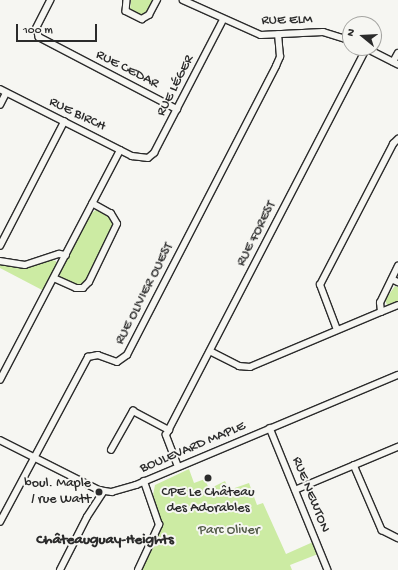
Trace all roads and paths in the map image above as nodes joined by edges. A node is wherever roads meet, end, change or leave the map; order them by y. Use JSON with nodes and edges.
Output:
{"nodes":[{"id":1,"x":51,"y":0,"type":"edge"},
{"id":2,"x":127,"y":0,"type":"edge"},
{"id":3,"x":157,"y":0,"type":"edge"},
{"id":4,"x":183,"y":0,"type":"edge"},
{"id":5,"x":223,"y":20,"type":"junction"},
{"id":6,"x":278,"y":35,"type":"junction"},
{"id":7,"x":342,"y":38,"type":"edge"},
{"id":8,"x":398,"y":53,"type":"edge"},
{"id":9,"x":363,"y":56,"type":"edge"},
{"id":10,"x":382,"y":56,"type":"edge"},
{"id":11,"x":396,"y":63,"type":"edge"},
{"id":12,"x":0,"y":89,"type":"edge"},
{"id":13,"x":6,"y":92,"type":"junction"},
{"id":14,"x":0,"y":105,"type":"edge"},
{"id":15,"x":177,"y":109,"type":"junction"},
{"id":16,"x":64,"y":122,"type":"junction"},
{"id":17,"x":398,"y":139,"type":"edge"},
{"id":18,"x":120,"y":150,"type":"junction"},
{"id":19,"x":145,"y":159,"type":"joint"},
{"id":20,"x":92,"y":204,"type":"junction"},
{"id":21,"x":0,"y":246,"type":"edge"},
{"id":22,"x":66,"y":255,"type":"junction"},
{"id":23,"x":0,"y":261,"type":"edge"},
{"id":24,"x":398,"y":266,"type":"edge"},
{"id":25,"x":54,"y":278,"type":"junction"},
{"id":26,"x":392,"y":279,"type":"junction"},
{"id":27,"x":398,"y":282,"type":"edge"},
{"id":28,"x":398,"y":305,"type":"edge"},
{"id":29,"x":381,"y":312,"type":"junction"},
{"id":30,"x":337,"y":330,"type":"junction"},
{"id":31,"x":210,"y":351,"type":"junction"},
{"id":32,"x":398,"y":375,"type":"edge"},
{"id":33,"x":0,"y":380,"type":"edge"},
{"id":34,"x":270,"y":428,"type":"junction"},
{"id":35,"x":169,"y":430,"type":"junction"},
{"id":36,"x":0,"y":440,"type":"edge"},
{"id":37,"x":398,"y":447,"type":"edge"},
{"id":38,"x":111,"y":450,"type":"dead end"},
{"id":39,"x":34,"y":457,"type":"junction"},
{"id":40,"x":354,"y":465,"type":"junction"},
{"id":41,"x":178,"y":467,"type":"junction"},
{"id":42,"x":144,"y":482,"type":"junction"},
{"id":43,"x":295,"y":490,"type":"junction"},
{"id":44,"x":103,"y":492,"type":"junction"},
{"id":45,"x":0,"y":522,"type":"edge"},
{"id":46,"x":398,"y":538,"type":"edge"},
{"id":47,"x":60,"y":570,"type":"edge"},
{"id":48,"x":138,"y":570,"type":"edge"},
{"id":49,"x":328,"y":570,"type":"edge"}],
"edges":[{"from":1,"to":15,"type":"street","name":"RUE CEDAR"},
{"from":2,"to":3,"type":"street"},
{"from":4,"to":5,"type":"street","name":"RUE ELM"},
{"from":5,"to":6,"type":"street","name":"RUE ELM"},
{"from":5,"to":15,"type":"street","name":"RUE LÉGER"},
{"from":6,"to":7,"type":"street","name":"RUE ELM"},
{"from":6,"to":39,"type":"street","name":"RUE OLIVIER OUEST"},
{"from":8,"to":11,"type":"street"},
{"from":9,"to":31,"type":"street","name":"RUE FOREST"},
{"from":10,"to":11,"type":"street"},
{"from":12,"to":13,"type":"street","name":"RUE BIRCH"},
{"from":13,"to":14,"type":"street"},
{"from":13,"to":16,"type":"street","name":"RUE BIRCH"},
{"from":15,"to":19,"type":"street","name":"RUE LÉGER"},
{"from":16,"to":18,"type":"street","name":"RUE BIRCH"},
{"from":16,"to":21,"type":"street"},
{"from":17,"to":30,"type":"street"},
{"from":18,"to":19,"type":"street","name":"RUE BIRCH"},
{"from":18,"to":20,"type":"street"},
{"from":20,"to":22,"type":"street"},
{"from":20,"to":25,"type":"street"},
{"from":22,"to":23,"type":"street"},
{"from":22,"to":25,"type":"street"},
{"from":24,"to":26,"type":"street"},
{"from":25,"to":33,"type":"street"},
{"from":26,"to":27,"type":"street"},
{"from":26,"to":29,"type":"street"},
{"from":28,"to":29,"type":"street"},
{"from":29,"to":30,"type":"street"},
{"from":30,"to":31,"type":"street"},
{"from":31,"to":35,"type":"street","name":"RUE FOREST"},
{"from":32,"to":34,"type":"street","name":"BOULEVARD MAPLE"},
{"from":34,"to":41,"type":"street","name":"BOULEVARD MAPLE"},
{"from":34,"to":43,"type":"street","name":"RUE NEWTON"},
{"from":35,"to":38,"type":"street"},
{"from":35,"to":41,"type":"street"},
{"from":36,"to":39,"type":"street"},
{"from":37,"to":40,"type":"street"},
{"from":39,"to":44,"type":"street"},
{"from":39,"to":45,"type":"street","name":"RUE OLIVIER OUEST"},
{"from":40,"to":43,"type":"street"},
{"from":40,"to":46,"type":"street"},
{"from":41,"to":42,"type":"street","name":"BOULEVARD MAPLE"},
{"from":42,"to":44,"type":"street","name":"BOULEVARD MAPLE"},
{"from":42,"to":48,"type":"street"},
{"from":43,"to":49,"type":"street","name":"RUE NEWTON"},
{"from":44,"to":47,"type":"street"}]}
